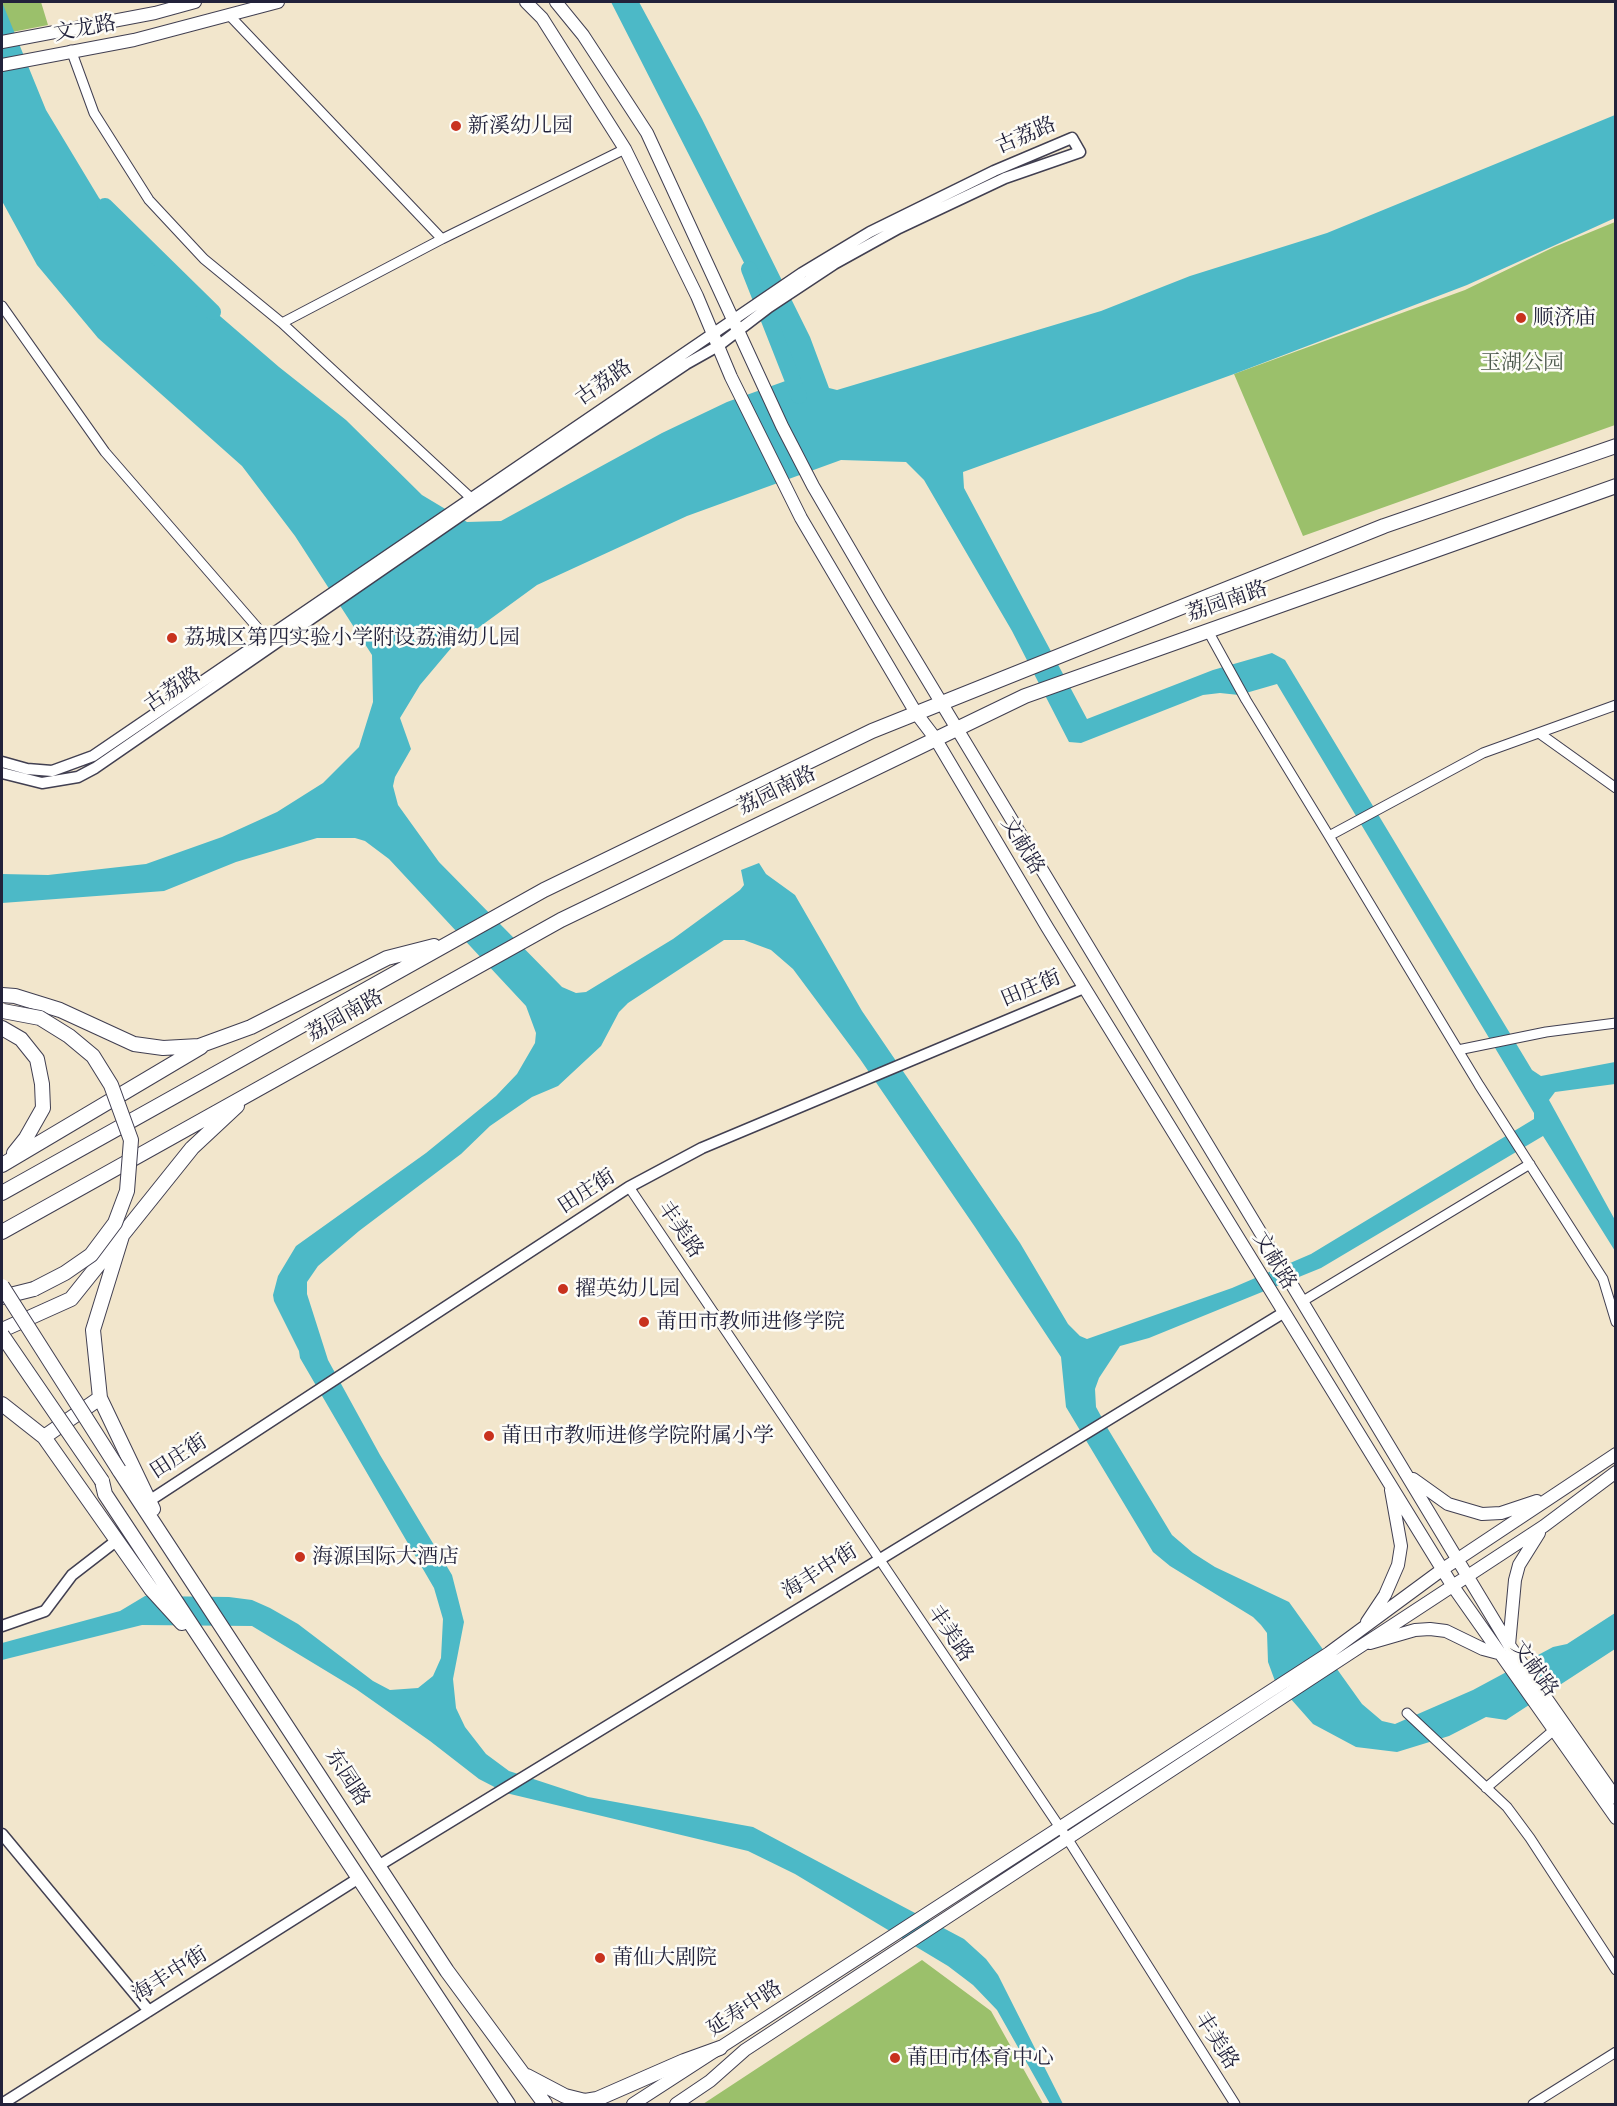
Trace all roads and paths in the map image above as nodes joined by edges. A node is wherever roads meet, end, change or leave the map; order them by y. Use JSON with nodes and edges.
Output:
{"nodes":[{"id":1,"x":195,"y":2,"type":"edge"},
{"id":2,"x":278,"y":2,"type":"edge"},
{"id":3,"x":516,"y":2,"type":"edge"},
{"id":4,"x":526,"y":2,"type":"edge"},
{"id":5,"x":556,"y":2,"type":"edge"},
{"id":6,"x":230,"y":16,"type":"junction"},
{"id":7,"x":2,"y":42,"type":"edge"},
{"id":8,"x":561,"y":48,"type":"junction"},
{"id":9,"x":71,"y":50,"type":"junction"},
{"id":10,"x":2,"y":64,"type":"edge"},
{"id":11,"x":625,"y":149,"type":"junction"},
{"id":12,"x":442,"y":239,"type":"junction"},
{"id":13,"x":2,"y":306,"type":"edge"},
{"id":14,"x":731,"y":318,"type":"junction"},
{"id":15,"x":282,"y":323,"type":"junction"},
{"id":16,"x":712,"y":332,"type":"junction"},
{"id":17,"x":738,"y":332,"type":"junction"},
{"id":18,"x":718,"y":346,"type":"junction"},
{"id":19,"x":1616,"y":446,"type":"edge"},
{"id":20,"x":1616,"y":486,"type":"edge"},
{"id":21,"x":468,"y":504,"type":"junction"},
{"id":22,"x":1208,"y":631,"type":"junction"},
{"id":23,"x":269,"y":642,"type":"junction"},
{"id":24,"x":942,"y":702,"type":"junction"},
{"id":25,"x":1616,"y":705,"type":"edge"},
{"id":26,"x":916,"y":713,"type":"junction"},
{"id":27,"x":957,"y":728,"type":"junction"},
{"id":28,"x":1539,"y":733,"type":"junction"},
{"id":29,"x":935,"y":738,"type":"junction"},
{"id":30,"x":2,"y":762,"type":"edge"},
{"id":31,"x":2,"y":773,"type":"edge"},
{"id":32,"x":1616,"y":788,"type":"edge"},
{"id":33,"x":1332,"y":834,"type":"junction"},
{"id":34,"x":453,"y":941,"type":"junction"},
{"id":35,"x":1084,"y":988,"type":"junction"},
{"id":36,"x":2,"y":995,"type":"edge"},
{"id":37,"x":2,"y":1011,"type":"edge"},
{"id":38,"x":1616,"y":1023,"type":"edge"},
{"id":39,"x":2,"y":1028,"type":"edge"},
{"id":40,"x":211,"y":1041,"type":"junction"},
{"id":41,"x":1458,"y":1050,"type":"junction"},
{"id":42,"x":251,"y":1092,"type":"junction"},
{"id":43,"x":4,"y":1163,"type":"edge"},
{"id":44,"x":1530,"y":1164,"type":"junction"},
{"id":45,"x":629,"y":1187,"type":"junction"},
{"id":46,"x":2,"y":1192,"type":"edge"},
{"id":47,"x":2,"y":1232,"type":"edge"},
{"id":48,"x":122,"y":1236,"type":"junction"},
{"id":49,"x":2,"y":1287,"type":"edge"},
{"id":50,"x":2,"y":1297,"type":"edge"},
{"id":51,"x":1303,"y":1301,"type":"junction"},
{"id":52,"x":1283,"y":1313,"type":"junction"},
{"id":53,"x":1616,"y":1322,"type":"edge"},
{"id":54,"x":2,"y":1330,"type":"edge"},
{"id":55,"x":2,"y":1335,"type":"edge"},
{"id":56,"x":100,"y":1398,"type":"junction"},
{"id":57,"x":2,"y":1404,"type":"edge"},
{"id":58,"x":44,"y":1437,"type":"junction"},
{"id":59,"x":1616,"y":1454,"type":"edge"},
{"id":60,"x":1616,"y":1472,"type":"edge"},
{"id":61,"x":1410,"y":1476,"type":"junction"},
{"id":62,"x":1390,"y":1483,"type":"junction"},
{"id":63,"x":1560,"y":1491,"type":"junction"},
{"id":64,"x":149,"y":1500,"type":"junction"},
{"id":65,"x":1544,"y":1526,"type":"junction"},
{"id":66,"x":116,"y":1541,"type":"junction"},
{"id":67,"x":879,"y":1559,"type":"junction"},
{"id":68,"x":1457,"y":1560,"type":"junction"},
{"id":69,"x":1443,"y":1569,"type":"junction"},
{"id":70,"x":1467,"y":1576,"type":"junction"},
{"id":71,"x":188,"y":1577,"type":"junction"},
{"id":72,"x":1452,"y":1585,"type":"junction"},
{"id":73,"x":2,"y":1626,"type":"edge"},
{"id":74,"x":1362,"y":1629,"type":"junction"},
{"id":75,"x":1364,"y":1645,"type":"junction"},
{"id":76,"x":1511,"y":1649,"type":"junction"},
{"id":77,"x":1500,"y":1655,"type":"junction"},
{"id":78,"x":212,"y":1657,"type":"junction"},
{"id":79,"x":1272,"y":1698,"type":"junction"},
{"id":80,"x":1407,"y":1713,"type":"dead end"},
{"id":81,"x":1549,"y":1713,"type":"junction"},
{"id":82,"x":1554,"y":1730,"type":"junction"},
{"id":83,"x":1486,"y":1788,"type":"junction"},
{"id":84,"x":1616,"y":1798,"type":"edge"},
{"id":85,"x":1616,"y":1818,"type":"edge"},
{"id":86,"x":1063,"y":1833,"type":"junction"},
{"id":87,"x":2,"y":1834,"type":"edge"},
{"id":88,"x":378,"y":1866,"type":"junction"},
{"id":89,"x":359,"y":1878,"type":"junction"},
{"id":90,"x":1616,"y":1970,"type":"edge"},
{"id":91,"x":149,"y":2011,"type":"junction"},
{"id":92,"x":720,"y":2048,"type":"junction"},
{"id":93,"x":1616,"y":2052,"type":"edge"},
{"id":94,"x":525,"y":2075,"type":"junction"},
{"id":95,"x":498,"y":2090,"type":"junction"},
{"id":96,"x":2,"y":2104,"type":"edge"},
{"id":97,"x":498,"y":2104,"type":"edge"},
{"id":98,"x":508,"y":2104,"type":"edge"},
{"id":99,"x":545,"y":2104,"type":"edge"},
{"id":100,"x":633,"y":2104,"type":"edge"},
{"id":101,"x":675,"y":2104,"type":"edge"},
{"id":102,"x":1235,"y":2104,"type":"edge"},
{"id":103,"x":1533,"y":2104,"type":"edge"}],
"edges":[{"from":1,"to":7,"type":"main road","name":"文龙路"},
{"from":2,"to":6,"type":"main road","name":"文龙路"},
{"from":3,"to":8,"type":"main road"},
{"from":4,"to":8,"type":"main road"},
{"from":5,"to":14,"type":"main road"},
{"from":6,"to":9,"type":"main road","name":"文龙路"},
{"from":6,"to":12,"type":"street"},
{"from":8,"to":11,"type":"main road","name":"文献路"},
{"from":9,"to":10,"type":"main road","name":"文龙路"},
{"from":9,"to":15,"type":"street"},
{"from":11,"to":12,"type":"street"},
{"from":11,"to":16,"type":"main road","name":"文献路"},
{"from":12,"to":15,"type":"street"},
{"from":13,"to":23,"type":"street"},
{"from":14,"to":16,"type":"street","name":"古荔路"},
{"from":14,"to":17,"type":"main road"},
{"from":14,"to":17,"type":"street","name":"古荔路"},
{"from":15,"to":21,"type":"street"},
{"from":16,"to":18,"type":"main road","name":"文献路"},
{"from":16,"to":21,"type":"street","name":"古荔路"},
{"from":17,"to":18,"type":"street","name":"古荔路"},
{"from":17,"to":24,"type":"main road"},
{"from":18,"to":21,"type":"street","name":"古荔路"},
{"from":18,"to":26,"type":"main road","name":"文献路"},
{"from":19,"to":24,"type":"main road","name":"荔园南路"},
{"from":20,"to":22,"type":"main road","name":"荔园南路"},
{"from":21,"to":23,"type":"street","name":"古荔路"},
{"from":22,"to":27,"type":"main road","name":"荔园南路"},
{"from":22,"to":33,"type":"street"},
{"from":23,"to":30,"type":"street","name":"古荔路"},
{"from":23,"to":31,"type":"street","name":"古荔路"},
{"from":24,"to":26,"type":"main road","name":"荔园南路"},
{"from":24,"to":27,"type":"main road"},
{"from":25,"to":28,"type":"street"},
{"from":26,"to":29,"type":"main road","name":"文献路"},
{"from":26,"to":34,"type":"main road","name":"荔园南路"},
{"from":27,"to":29,"type":"main road","name":"荔园南路"},
{"from":27,"to":51,"type":"main road"},
{"from":28,"to":32,"type":"street"},
{"from":28,"to":33,"type":"street"},
{"from":29,"to":35,"type":"main road","name":"文献路"},
{"from":29,"to":42,"type":"main road","name":"荔园南路"},
{"from":33,"to":41,"type":"street"},
{"from":34,"to":40,"type":"main road"},
{"from":34,"to":46,"type":"main road","name":"荔园南路"},
{"from":35,"to":45,"type":"street","name":"田庄街"},
{"from":35,"to":52,"type":"main road","name":"文献路"},
{"from":36,"to":40,"type":"main road"},
{"from":37,"to":50,"type":"main road","bridge":true},
{"from":38,"to":41,"type":"street"},
{"from":39,"to":43,"type":"main road"},
{"from":40,"to":43,"type":"main road"},
{"from":41,"to":44,"type":"street"},
{"from":42,"to":47,"type":"main road","name":"荔园南路"},
{"from":42,"to":48,"type":"main road"},
{"from":44,"to":51,"type":"street"},
{"from":44,"to":53,"type":"street"},
{"from":45,"to":64,"type":"street","name":"田庄街"},
{"from":45,"to":67,"type":"street","name":"丰美路"},
{"from":48,"to":54,"type":"main road"},
{"from":48,"to":56,"type":"main road"},
{"from":49,"to":71,"type":"main road","name":"东园路","bridge":true},
{"from":51,"to":61,"type":"main road"},
{"from":52,"to":62,"type":"main road","name":"文献路"},
{"from":52,"to":67,"type":"street","name":"海丰中街"},
{"from":55,"to":78,"type":"main road","bridge":true},
{"from":56,"to":58,"type":"main road"},
{"from":56,"to":64,"type":"main road"},
{"from":57,"to":58,"type":"main road"},
{"from":58,"to":66,"type":"main road"},
{"from":59,"to":63,"type":"main road"},
{"from":60,"to":65,"type":"main road"},
{"from":61,"to":63,"type":"main road"},
{"from":61,"to":68,"type":"main road"},
{"from":62,"to":69,"type":"main road","name":"文献路"},
{"from":62,"to":74,"type":"main road"},
{"from":63,"to":68,"type":"main road"},
{"from":64,"to":71,"type":"main road"},
{"from":65,"to":70,"type":"main road"},
{"from":65,"to":76,"type":"main road"},
{"from":66,"to":73,"type":"street"},
{"from":66,"to":78,"type":"main road"},
{"from":67,"to":86,"type":"street","name":"丰美路"},
{"from":67,"to":88,"type":"street","name":"海丰中街"},
{"from":68,"to":69,"type":"main road"},
{"from":68,"to":70,"type":"main road"},
{"from":69,"to":72,"type":"main road","name":"文献路"},
{"from":69,"to":74,"type":"main road"},
{"from":70,"to":72,"type":"main road"},
{"from":70,"to":76,"type":"main road"},
{"from":71,"to":88,"type":"main road","name":"东园路"},
{"from":72,"to":75,"type":"main road"},
{"from":72,"to":77,"type":"main road","name":"文献路"},
{"from":74,"to":79,"type":"main road"},
{"from":75,"to":77,"type":"main road"},
{"from":75,"to":79,"type":"main road"},
{"from":76,"to":81,"type":"main road"},
{"from":77,"to":81,"type":"main road","name":"文献路"},
{"from":78,"to":89,"type":"main road"},
{"from":79,"to":86,"type":"main road"},
{"from":80,"to":83,"type":"street"},
{"from":81,"to":82,"type":"main road","name":"文献路"},
{"from":81,"to":84,"type":"main road","name":"文献路"},
{"from":82,"to":83,"type":"street"},
{"from":82,"to":85,"type":"main road","name":"文献路"},
{"from":83,"to":90,"type":"street"},
{"from":86,"to":92,"type":"main road","name":"延寿中路"},
{"from":86,"to":101,"type":"main road","name":"延寿中路"},
{"from":86,"to":102,"type":"street","name":"丰美路"},
{"from":87,"to":91,"type":"street"},
{"from":88,"to":94,"type":"main road","name":"东园路"},
{"from":89,"to":91,"type":"street","name":"海丰中街"},
{"from":89,"to":95,"type":"main road"},
{"from":91,"to":96,"type":"street","name":"海丰中街"},
{"from":92,"to":94,"type":"main road"},
{"from":92,"to":100,"type":"main road","name":"延寿中路"},
{"from":93,"to":103,"type":"street"},
{"from":94,"to":99,"type":"main road","name":"东园路"},
{"from":95,"to":97,"type":"main road"},
{"from":95,"to":98,"type":"main road"}]}
